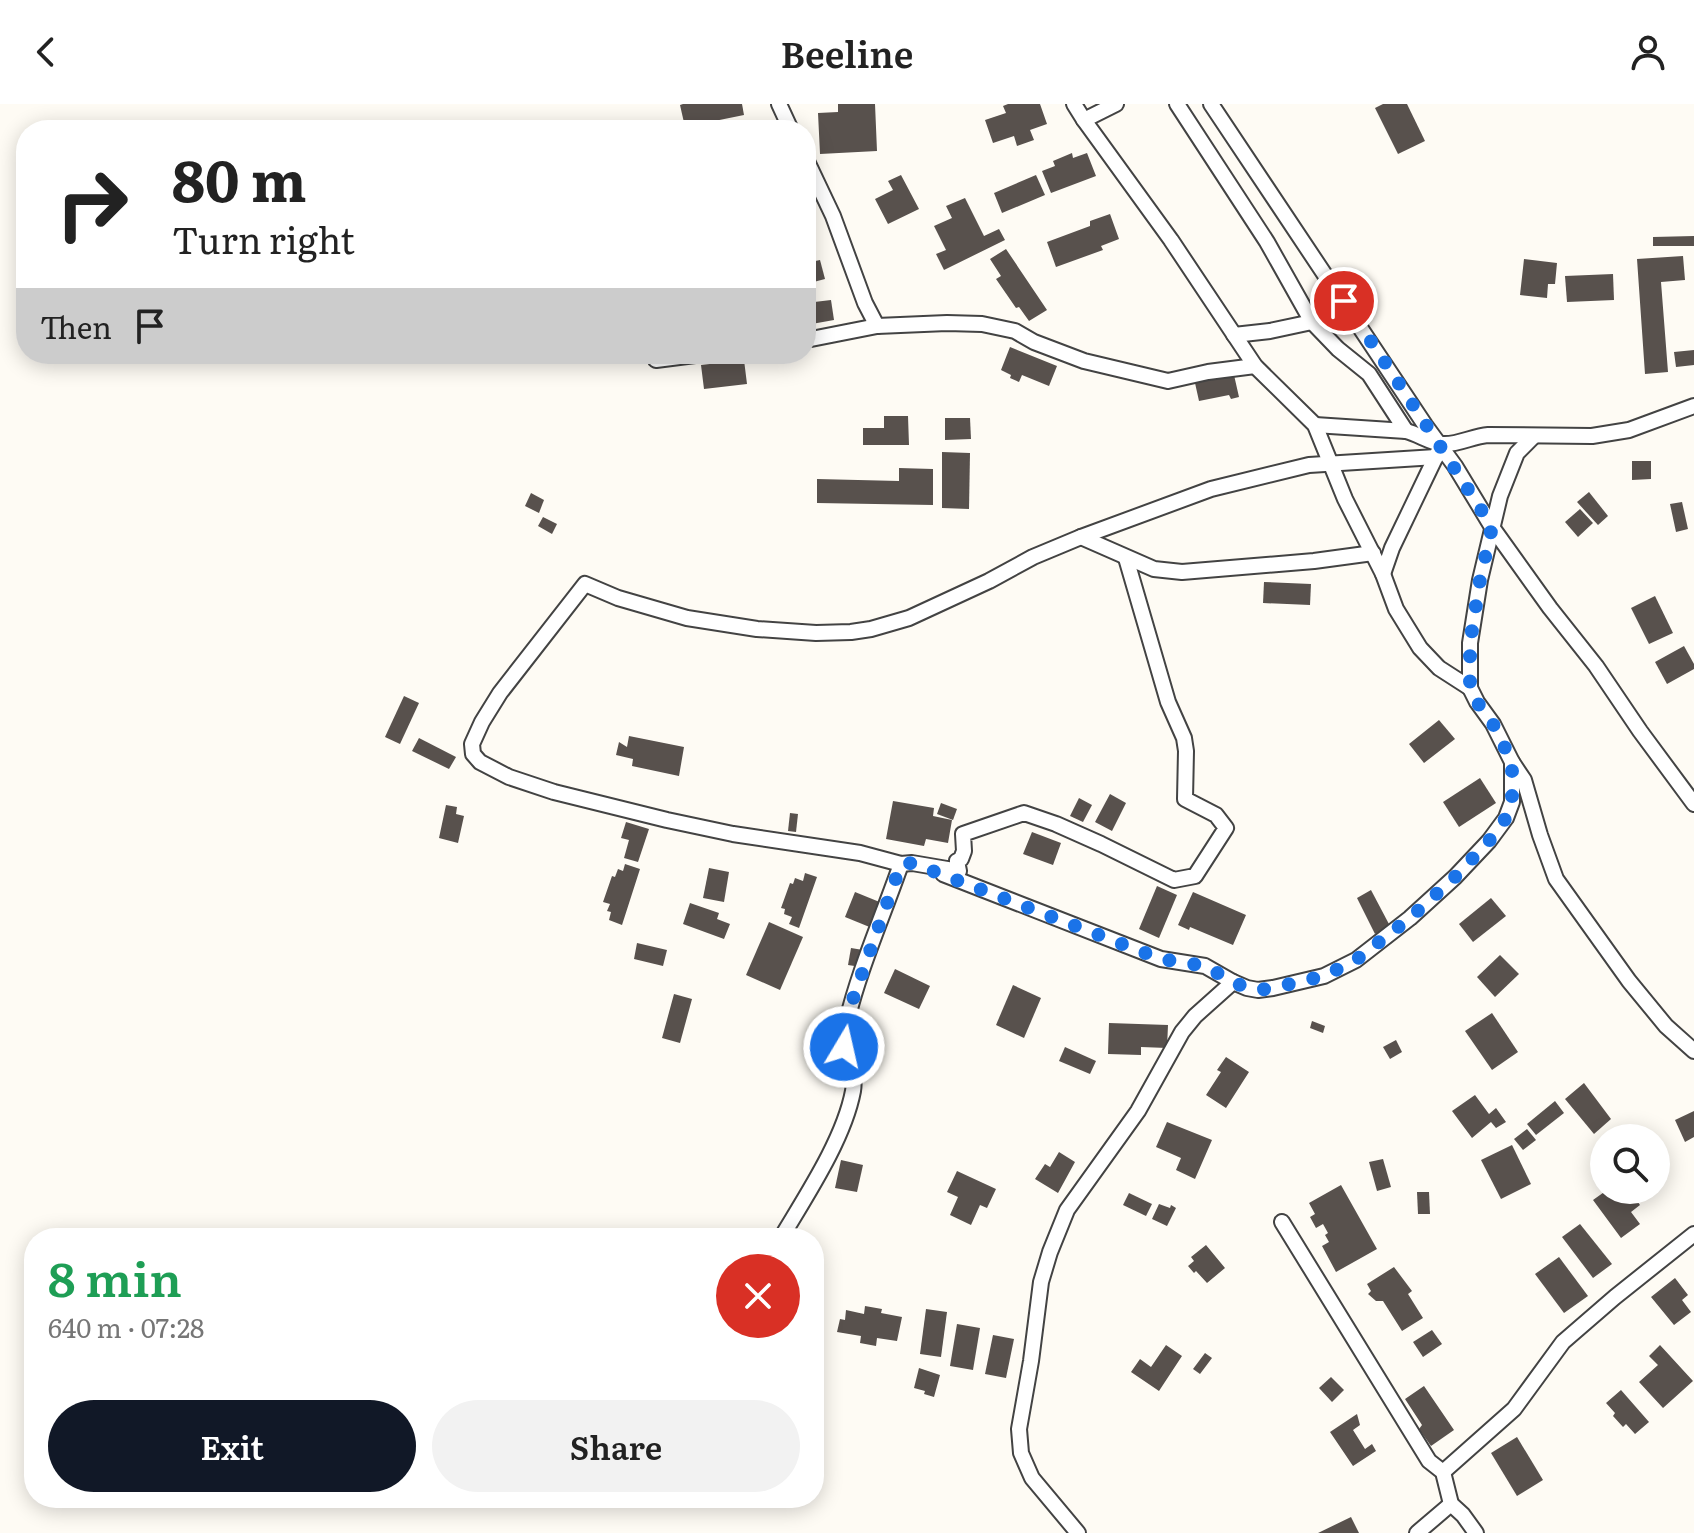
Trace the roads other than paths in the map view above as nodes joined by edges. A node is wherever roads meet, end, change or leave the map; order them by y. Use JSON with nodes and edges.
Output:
{"nodes":[{"id":1,"x":1074,"y":104,"type":"edge"},
{"id":2,"x":1116,"y":104,"type":"edge"},
{"id":3,"x":1177,"y":104,"type":"edge"},
{"id":4,"x":1211,"y":104,"type":"edge"},
{"id":5,"x":1084,"y":120,"type":"junction"},
{"id":6,"x":816,"y":180,"type":"edge"},
{"id":7,"x":1312,"y":322,"type":"junction"},
{"id":8,"x":877,"y":326,"type":"junction"},
{"id":9,"x":1234,"y":335,"type":"junction"},
{"id":10,"x":816,"y":338,"type":"edge"},
{"id":11,"x":1255,"y":366,"type":"junction"},
{"id":12,"x":1694,"y":406,"type":"edge"},
{"id":13,"x":1315,"y":425,"type":"junction"},
{"id":14,"x":1406,"y":431,"type":"junction"},
{"id":15,"x":1534,"y":436,"type":"junction"},
{"id":16,"x":1438,"y":449,"type":"junction"},
{"id":17,"x":1330,"y":463,"type":"junction"},
{"id":18,"x":1492,"y":527,"type":"junction"},
{"id":19,"x":1081,"y":537,"type":"junction"},
{"id":20,"x":1373,"y":553,"type":"junction"},
{"id":21,"x":1126,"y":558,"type":"junction"},
{"id":22,"x":1383,"y":574,"type":"junction"},
{"id":23,"x":1470,"y":688,"type":"junction"},
{"id":24,"x":1512,"y":762,"type":"junction"},
{"id":25,"x":1694,"y":804,"type":"edge"},
{"id":26,"x":907,"y":863,"type":"junction"},
{"id":27,"x":1233,"y":982,"type":"junction"},
{"id":28,"x":1694,"y":1051,"type":"edge"},
{"id":29,"x":1282,"y":1222,"type":"dead end"},
{"id":30,"x":787,"y":1228,"type":"edge"},
{"id":31,"x":1694,"y":1234,"type":"edge"},
{"id":32,"x":1443,"y":1472,"type":"junction"},
{"id":33,"x":1451,"y":1504,"type":"junction"},
{"id":34,"x":1078,"y":1533,"type":"edge"},
{"id":35,"x":1417,"y":1533,"type":"edge"},
{"id":36,"x":1476,"y":1533,"type":"edge"}],
"edges":[{"from":1,"to":5,"type":"street"},
{"from":2,"to":5,"type":"street"},
{"from":3,"to":7,"type":"street"},
{"from":4,"to":16,"type":"street"},
{"from":5,"to":9,"type":"street"},
{"from":6,"to":8,"type":"street"},
{"from":7,"to":9,"type":"street"},
{"from":7,"to":14,"type":"street"},
{"from":8,"to":10,"type":"street"},
{"from":8,"to":11,"type":"street"},
{"from":9,"to":11,"type":"street"},
{"from":11,"to":13,"type":"street"},
{"from":12,"to":15,"type":"street"},
{"from":13,"to":14,"type":"street"},
{"from":13,"to":17,"type":"street"},
{"from":14,"to":16,"type":"street"},
{"from":15,"to":16,"type":"street"},
{"from":15,"to":18,"type":"street"},
{"from":16,"to":17,"type":"street"},
{"from":16,"to":18,"type":"street"},
{"from":16,"to":22,"type":"street"},
{"from":17,"to":19,"type":"street"},
{"from":17,"to":20,"type":"street"},
{"from":18,"to":23,"type":"street"},
{"from":18,"to":25,"type":"street"},
{"from":19,"to":21,"type":"street"},
{"from":19,"to":26,"type":"street"},
{"from":20,"to":21,"type":"street"},
{"from":20,"to":22,"type":"street"},
{"from":21,"to":26,"type":"street"},
{"from":22,"to":23,"type":"street"},
{"from":23,"to":24,"type":"street"},
{"from":24,"to":27,"type":"street"},
{"from":24,"to":28,"type":"street"},
{"from":26,"to":27,"type":"street"},
{"from":26,"to":30,"type":"street"},
{"from":27,"to":34,"type":"street"},
{"from":29,"to":32,"type":"street"},
{"from":31,"to":32,"type":"street"},
{"from":32,"to":33,"type":"street"},
{"from":33,"to":35,"type":"street"},
{"from":33,"to":36,"type":"street"}]}
